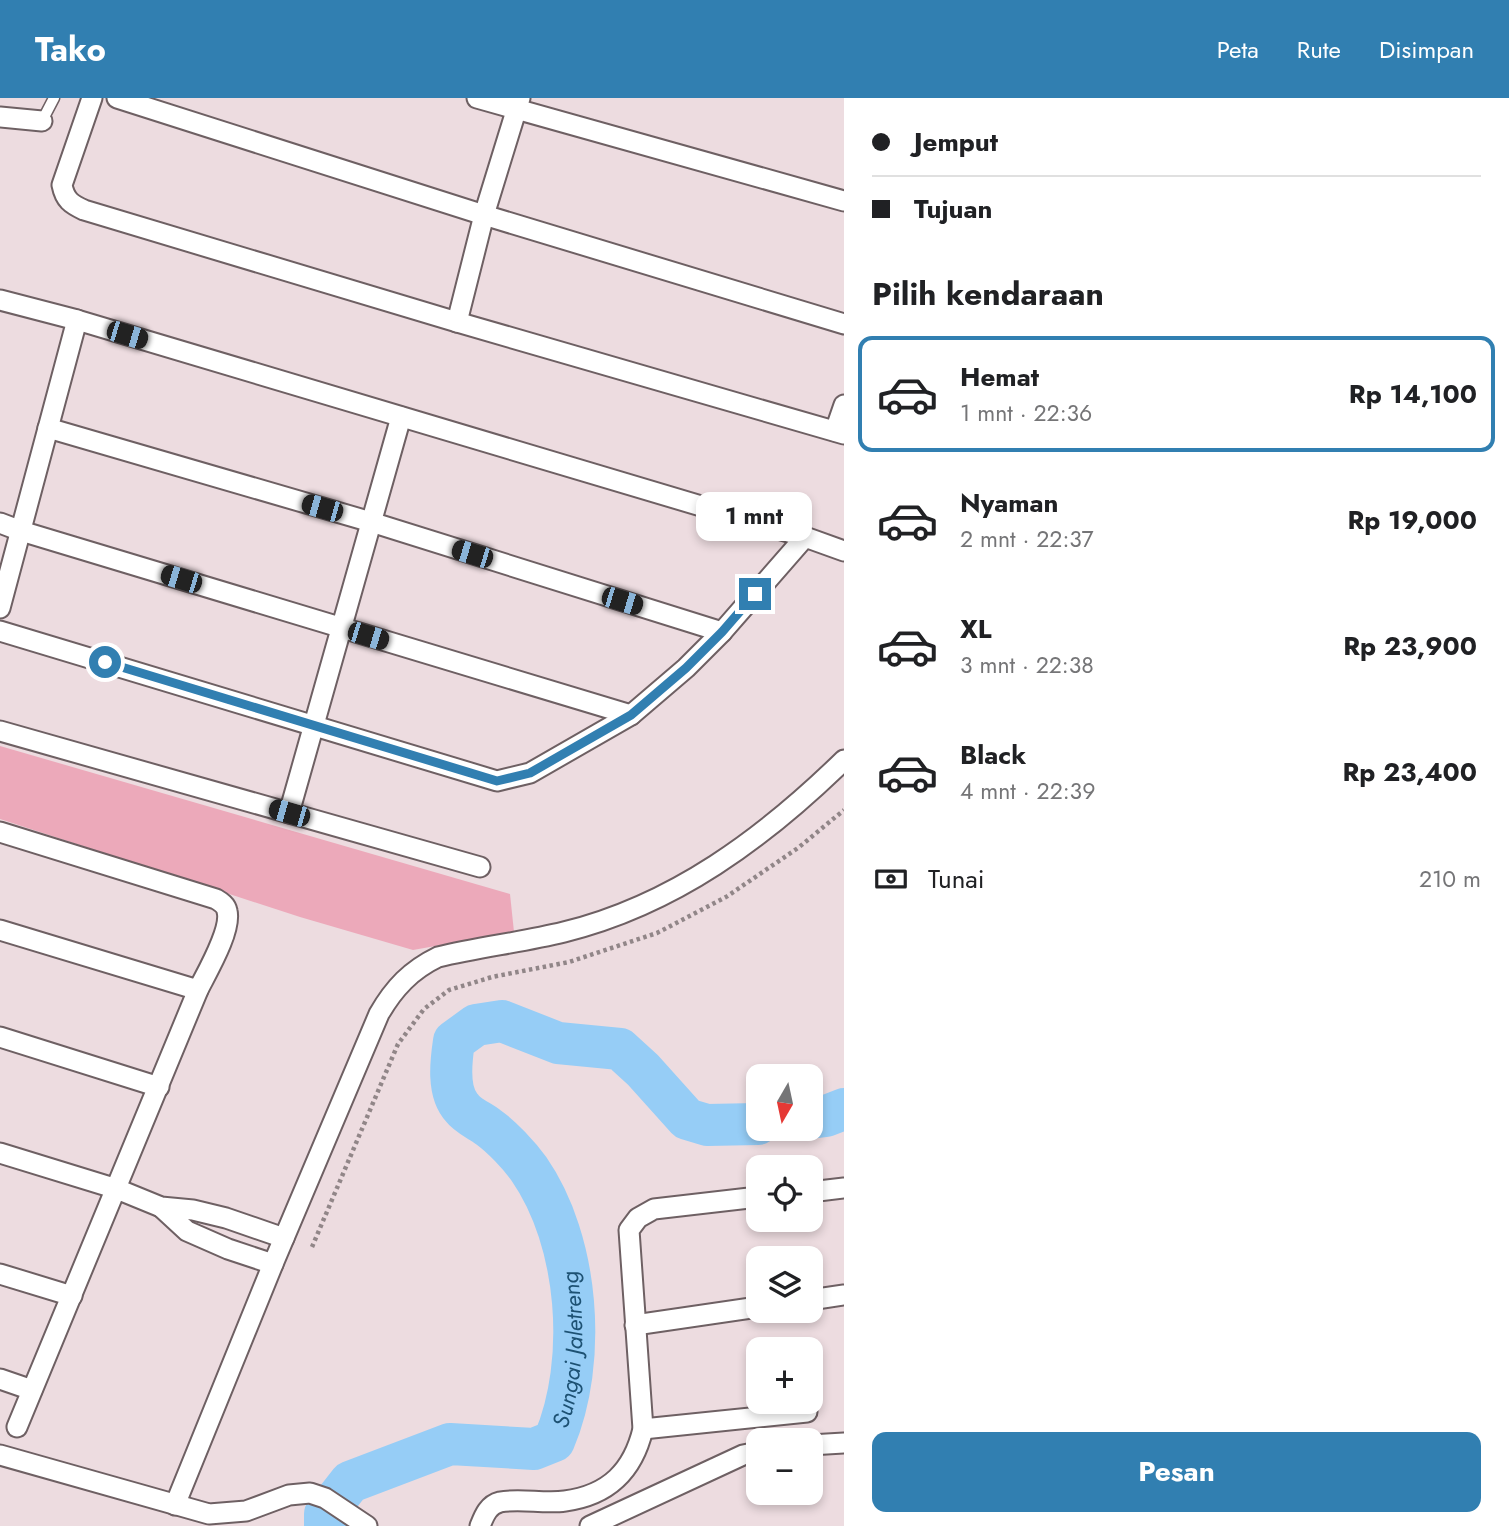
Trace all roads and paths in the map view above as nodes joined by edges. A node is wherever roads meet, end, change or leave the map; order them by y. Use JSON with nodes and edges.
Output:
{"nodes":[{"id":1,"x":54,"y":98,"type":"edge"},
{"id":2,"x":92,"y":98,"type":"edge"},
{"id":3,"x":117,"y":98,"type":"edge"},
{"id":4,"x":477,"y":98,"type":"edge"},
{"id":5,"x":518,"y":104,"type":"edge"},
{"id":6,"x":0,"y":117,"type":"edge"},
{"id":7,"x":42,"y":121,"type":"joint"},
{"id":8,"x":844,"y":201,"type":"edge"},
{"id":9,"x":484,"y":215,"type":"junction"},
{"id":10,"x":0,"y":300,"type":"edge"},
{"id":11,"x":77,"y":320,"type":"junction"},
{"id":12,"x":457,"y":322,"type":"junction"},
{"id":13,"x":844,"y":324,"type":"edge"},
{"id":14,"x":844,"y":405,"type":"edge"},
{"id":15,"x":401,"y":417,"type":"junction"},
{"id":16,"x":48,"y":428,"type":"junction"},
{"id":17,"x":839,"y":432,"type":"edge"},
{"id":18,"x":371,"y":522,"type":"junction"},
{"id":19,"x":0,"y":523,"type":"edge"},
{"id":20,"x":21,"y":531,"type":"junction"},
{"id":21,"x":805,"y":537,"type":"junction"},
{"id":22,"x":844,"y":551,"type":"edge"},
{"id":23,"x":0,"y":608,"type":"edge"},
{"id":24,"x":342,"y":628,"type":"junction"},
{"id":25,"x":0,"y":631,"type":"edge"},
{"id":26,"x":722,"y":632,"type":"junction"},
{"id":27,"x":631,"y":715,"type":"junction"},
{"id":28,"x":314,"y":724,"type":"junction"},
{"id":29,"x":0,"y":731,"type":"edge"},
{"id":30,"x":844,"y":760,"type":"edge"},
{"id":31,"x":844,"y":810,"type":"edge"},
{"id":32,"x":289,"y":813,"type":"junction"},
{"id":33,"x":0,"y":832,"type":"edge"},
{"id":34,"x":480,"y":867,"type":"dead end"},
{"id":35,"x":0,"y":930,"type":"edge"},
{"id":36,"x":198,"y":990,"type":"junction"},
{"id":37,"x":0,"y":1037,"type":"edge"},
{"id":38,"x":159,"y":1087,"type":"junction"},
{"id":39,"x":0,"y":1153,"type":"edge"},
{"id":40,"x":844,"y":1188,"type":"edge"},
{"id":41,"x":117,"y":1189,"type":"junction"},
{"id":42,"x":823,"y":1190,"type":"edge"},
{"id":43,"x":746,"y":1199,"type":"edge"},
{"id":44,"x":161,"y":1207,"type":"junction"},
{"id":45,"x":284,"y":1238,"type":"junction"},
{"id":46,"x":312,"y":1247,"type":"dead end"},
{"id":47,"x":273,"y":1264,"type":"junction"},
{"id":48,"x":0,"y":1273,"type":"edge"},
{"id":49,"x":844,"y":1295,"type":"edge"},
{"id":50,"x":72,"y":1296,"type":"junction"},
{"id":51,"x":823,"y":1298,"type":"edge"},
{"id":52,"x":746,"y":1309,"type":"edge"},
{"id":53,"x":635,"y":1325,"type":"junction"},
{"id":54,"x":0,"y":1379,"type":"edge"},
{"id":55,"x":32,"y":1390,"type":"junction"},
{"id":56,"x":788,"y":1414,"type":"edge"},
{"id":57,"x":17,"y":1427,"type":"dead end"},
{"id":58,"x":643,"y":1429,"type":"junction"},
{"id":59,"x":844,"y":1443,"type":"edge"},
{"id":60,"x":823,"y":1444,"type":"edge"},
{"id":61,"x":746,"y":1454,"type":"edge"},
{"id":62,"x":0,"y":1455,"type":"edge"},
{"id":63,"x":175,"y":1505,"type":"junction"},
{"id":64,"x":367,"y":1526,"type":"edge"},
{"id":65,"x":480,"y":1526,"type":"edge"},
{"id":66,"x":590,"y":1526,"type":"edge"}],
"edges":[{"from":1,"to":7,"type":"lane"},
{"from":2,"to":12,"type":"street"},
{"from":3,"to":9,"type":"street"},
{"from":4,"to":5,"type":"street"},
{"from":5,"to":8,"type":"street"},
{"from":5,"to":9,"type":"street"},
{"from":6,"to":7,"type":"street"},
{"from":9,"to":12,"type":"street"},
{"from":9,"to":13,"type":"street"},
{"from":10,"to":11,"type":"street"},
{"from":11,"to":15,"type":"street"},
{"from":11,"to":16,"type":"street"},
{"from":12,"to":17,"type":"street"},
{"from":14,"to":17,"type":"street"},
{"from":15,"to":18,"type":"street"},
{"from":15,"to":21,"type":"street"},
{"from":16,"to":18,"type":"street"},
{"from":16,"to":20,"type":"street"},
{"from":18,"to":24,"type":"street"},
{"from":18,"to":26,"type":"street"},
{"from":19,"to":20,"type":"street"},
{"from":20,"to":23,"type":"street"},
{"from":20,"to":24,"type":"street"},
{"from":21,"to":22,"type":"street"},
{"from":21,"to":26,"type":"street"},
{"from":24,"to":27,"type":"street"},
{"from":24,"to":28,"type":"street"},
{"from":25,"to":28,"type":"street"},
{"from":26,"to":27,"type":"street"},
{"from":27,"to":28,"type":"street"},
{"from":28,"to":32,"type":"street"},
{"from":29,"to":32,"type":"street"},
{"from":30,"to":45,"type":"street"},
{"from":31,"to":46,"type":"path"},
{"from":32,"to":34,"type":"street"},
{"from":33,"to":36,"type":"street"},
{"from":35,"to":36,"type":"street"},
{"from":36,"to":38,"type":"street"},
{"from":37,"to":38,"type":"street"},
{"from":38,"to":41,"type":"street"},
{"from":39,"to":41,"type":"street"},
{"from":40,"to":42,"type":"street"},
{"from":41,"to":44,"type":"street"},
{"from":41,"to":50,"type":"street"},
{"from":43,"to":53,"type":"street"},
{"from":44,"to":45,"type":"street"},
{"from":44,"to":47,"type":"street"},
{"from":45,"to":47,"type":"street"},
{"from":47,"to":63,"type":"street"},
{"from":48,"to":50,"type":"street"},
{"from":49,"to":51,"type":"street"},
{"from":50,"to":55,"type":"street"},
{"from":52,"to":53,"type":"street"},
{"from":53,"to":58,"type":"street"},
{"from":54,"to":55,"type":"street"},
{"from":55,"to":57,"type":"street"},
{"from":56,"to":58,"type":"street"},
{"from":58,"to":65,"type":"street"},
{"from":59,"to":60,"type":"street"},
{"from":61,"to":66,"type":"street"},
{"from":62,"to":63,"type":"street"},
{"from":63,"to":64,"type":"street"}]}
